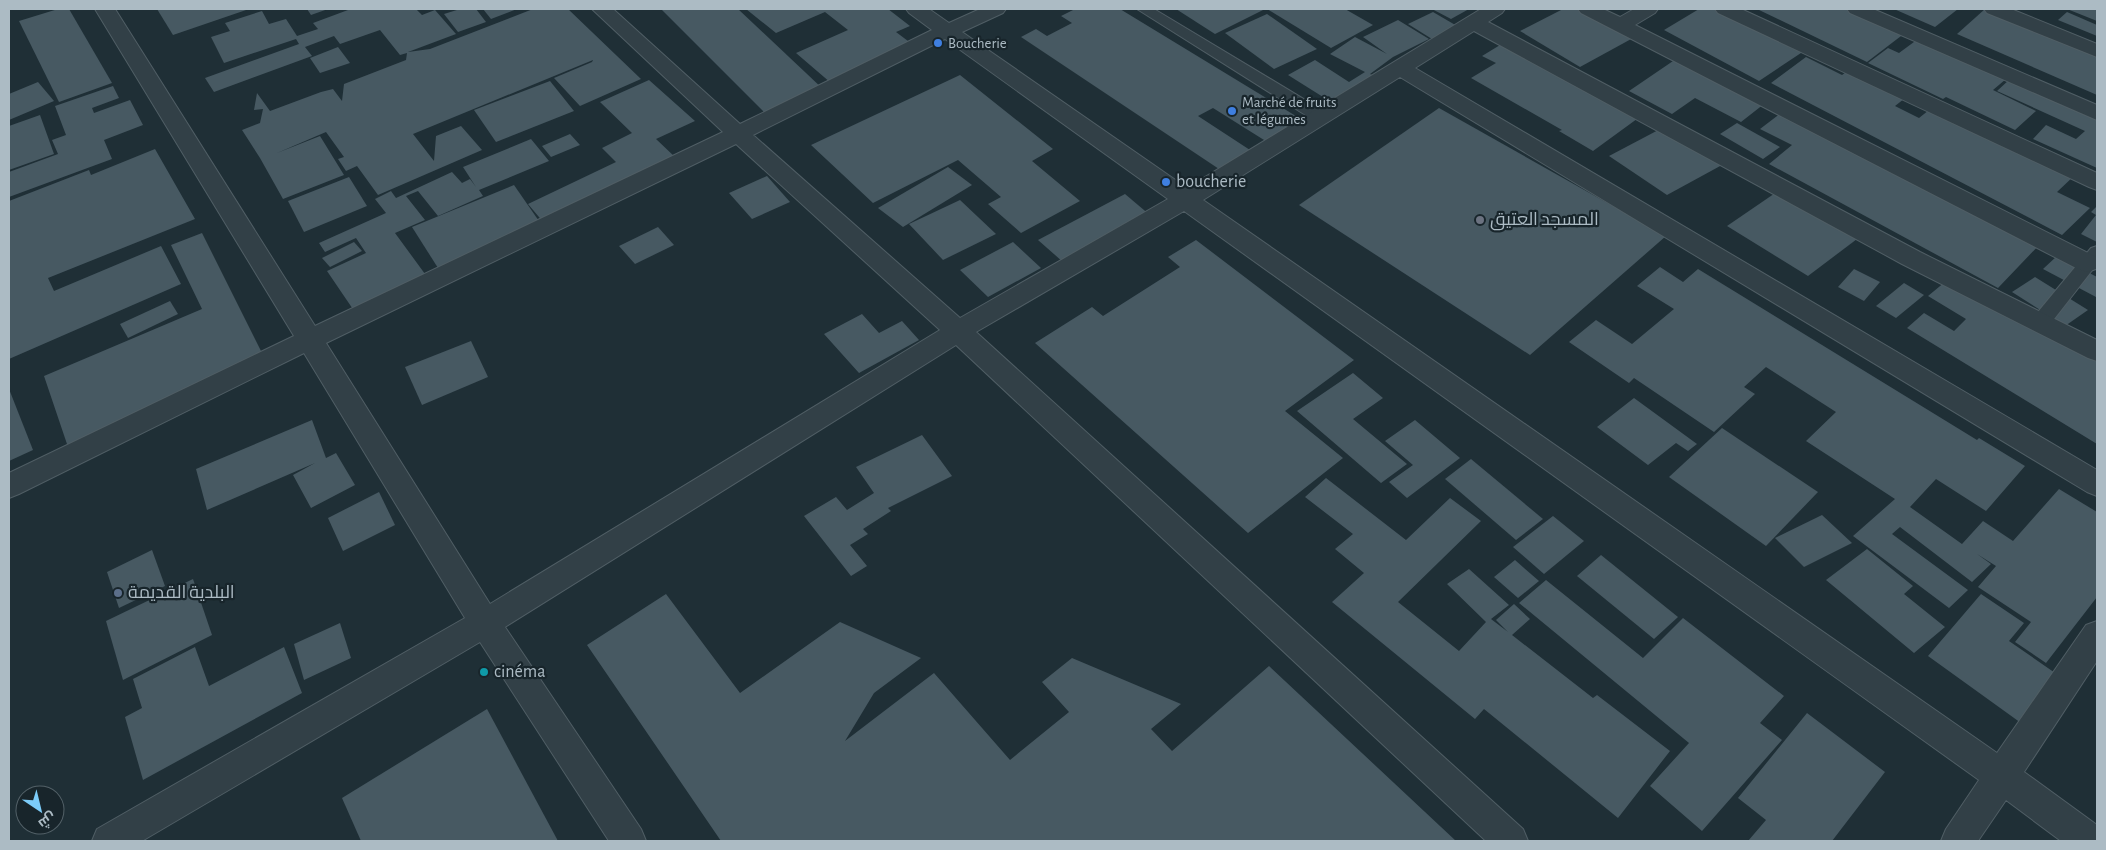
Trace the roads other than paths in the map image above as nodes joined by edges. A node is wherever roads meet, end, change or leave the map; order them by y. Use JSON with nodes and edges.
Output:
{"nodes":[{"id":1,"x":105,"y":9,"type":"edge"},
{"id":2,"x":602,"y":9,"type":"edge"},
{"id":3,"x":916,"y":9,"type":"edge"},
{"id":4,"x":996,"y":9,"type":"edge"},
{"id":5,"x":1144,"y":9,"type":"edge"},
{"id":6,"x":1588,"y":9,"type":"edge"},
{"id":7,"x":1648,"y":9,"type":"edge"},
{"id":8,"x":1725,"y":9,"type":"edge"},
{"id":9,"x":1857,"y":9,"type":"edge"},
{"id":10,"x":1994,"y":9,"type":"edge"},
{"id":11,"x":1484,"y":15,"type":"edge"},
{"id":12,"x":1621,"y":25,"type":"junction"},
{"id":13,"x":945,"y":31,"type":"junction"},
{"id":14,"x":2097,"y":51,"type":"edge"},
{"id":15,"x":1400,"y":68,"type":"junction"},
{"id":16,"x":2097,"y":113,"type":"edge"},
{"id":17,"x":1321,"y":117,"type":"junction"},
{"id":18,"x":738,"y":134,"type":"junction"},
{"id":19,"x":2097,"y":182,"type":"edge"},
{"id":20,"x":1185,"y":200,"type":"junction"},
{"id":21,"x":2092,"y":258,"type":"edge"},
{"id":22,"x":2040,"y":324,"type":"junction"},
{"id":23,"x":958,"y":331,"type":"junction"},
{"id":24,"x":310,"y":338,"type":"junction"},
{"id":25,"x":2097,"y":351,"type":"edge"},
{"id":26,"x":2097,"y":484,"type":"edge"},
{"id":27,"x":9,"y":486,"type":"edge"},
{"id":28,"x":485,"y":623,"type":"junction"},
{"id":29,"x":2097,"y":635,"type":"edge"},
{"id":30,"x":2001,"y":776,"type":"junction"},
{"id":31,"x":109,"y":841,"type":"edge"},
{"id":32,"x":629,"y":841,"type":"edge"},
{"id":33,"x":1511,"y":841,"type":"edge"},
{"id":34,"x":1958,"y":841,"type":"edge"},
{"id":35,"x":2090,"y":841,"type":"edge"}],
"edges":[{"from":1,"to":24,"type":"street"},
{"from":2,"to":18,"type":"street"},
{"from":3,"to":13,"type":"street"},
{"from":4,"to":13,"type":"street"},
{"from":5,"to":17,"type":"lane"},
{"from":6,"to":12,"type":"street"},
{"from":7,"to":12,"type":"street"},
{"from":8,"to":19,"type":"street"},
{"from":9,"to":16,"type":"street"},
{"from":10,"to":14,"type":"street"},
{"from":11,"to":15,"type":"street"},
{"from":11,"to":22,"type":"street"},
{"from":12,"to":21,"type":"street"},
{"from":13,"to":18,"type":"street"},
{"from":13,"to":20,"type":"street"},
{"from":15,"to":17,"type":"street"},
{"from":15,"to":26,"type":"street"},
{"from":17,"to":20,"type":"street"},
{"from":18,"to":23,"type":"street"},
{"from":18,"to":24,"type":"street"},
{"from":20,"to":23,"type":"street"},
{"from":20,"to":30,"type":"street"},
{"from":21,"to":22,"type":"lane"},
{"from":22,"to":25,"type":"street"},
{"from":23,"to":28,"type":"street"},
{"from":23,"to":33,"type":"street"},
{"from":24,"to":27,"type":"street"},
{"from":24,"to":28,"type":"street"},
{"from":28,"to":31,"type":"street"},
{"from":28,"to":32,"type":"street"},
{"from":29,"to":30,"type":"street"},
{"from":30,"to":34,"type":"street"},
{"from":30,"to":35,"type":"street"}]}
